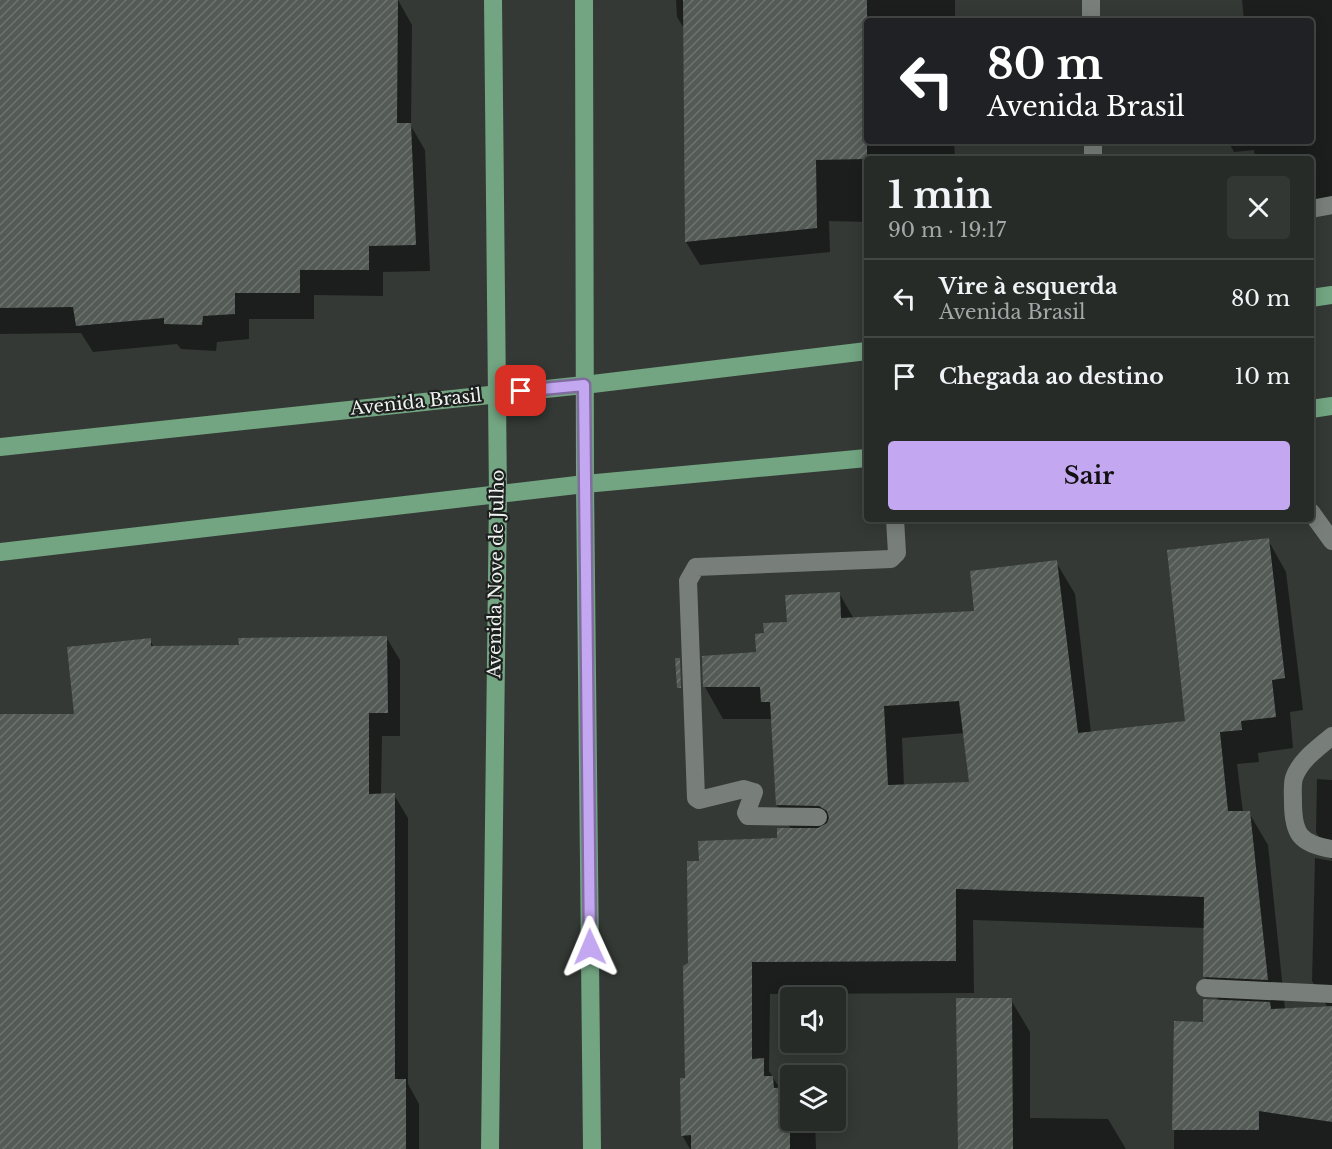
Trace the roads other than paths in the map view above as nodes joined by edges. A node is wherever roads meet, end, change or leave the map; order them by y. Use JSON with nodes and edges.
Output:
{"nodes":[{"id":1,"x":493,"y":0,"type":"edge"},
{"id":2,"x":584,"y":0,"type":"edge"},
{"id":3,"x":1091,"y":0,"type":"edge"},
{"id":4,"x":1091,"y":18,"type":"edge"},
{"id":5,"x":1332,"y":205,"type":"edge"},
{"id":6,"x":1314,"y":208,"type":"edge"},
{"id":7,"x":1332,"y":295,"type":"edge"},
{"id":8,"x":1314,"y":298,"type":"edge"},
{"id":9,"x":864,"y":351,"type":"edge"},
{"id":10,"x":584,"y":385,"type":"junction"},
{"id":11,"x":498,"y":393,"type":"junction"},
{"id":12,"x":1332,"y":406,"type":"edge"},
{"id":13,"x":1314,"y":409,"type":"edge"},
{"id":14,"x":0,"y":447,"type":"edge"},
{"id":15,"x":864,"y":458,"type":"edge"},
{"id":16,"x":585,"y":484,"type":"junction"},
{"id":17,"x":498,"y":496,"type":"junction"},
{"id":18,"x":1314,"y":516,"type":"edge"},
{"id":19,"x":895,"y":522,"type":"edge"},
{"id":20,"x":1332,"y":541,"type":"edge"},
{"id":21,"x":0,"y":552,"type":"edge"},
{"id":22,"x":1332,"y":736,"type":"edge"},
{"id":23,"x":818,"y":817,"type":"dead end"},
{"id":24,"x":1332,"y":849,"type":"edge"},
{"id":25,"x":1204,"y":988,"type":"dead end"},
{"id":26,"x":1332,"y":994,"type":"edge"},
{"id":27,"x":490,"y":1149,"type":"edge"},
{"id":28,"x":592,"y":1149,"type":"edge"}],
"edges":[{"from":1,"to":11,"type":"main road","name":"Avenida Nove de Julho"},
{"from":2,"to":10,"type":"main road"},
{"from":3,"to":4,"type":"street"},
{"from":5,"to":6,"type":"street"},
{"from":7,"to":8,"type":"main road"},
{"from":9,"to":10,"type":"main road","name":"Avenida Brasil"},
{"from":10,"to":11,"type":"main road","name":"Avenida Brasil"},
{"from":10,"to":16,"type":"main road"},
{"from":11,"to":14,"type":"main road","name":"Avenida Brasil"},
{"from":11,"to":17,"type":"main road","name":"Avenida Nove de Julho"},
{"from":12,"to":13,"type":"main road"},
{"from":15,"to":16,"type":"main road"},
{"from":16,"to":17,"type":"main road"},
{"from":16,"to":28,"type":"main road"},
{"from":17,"to":21,"type":"main road"},
{"from":17,"to":27,"type":"main road","name":"Avenida Nove de Julho"},
{"from":18,"to":20,"type":"street"},
{"from":19,"to":23,"type":"street"},
{"from":22,"to":24,"type":"street"},
{"from":25,"to":26,"type":"street"}]}
